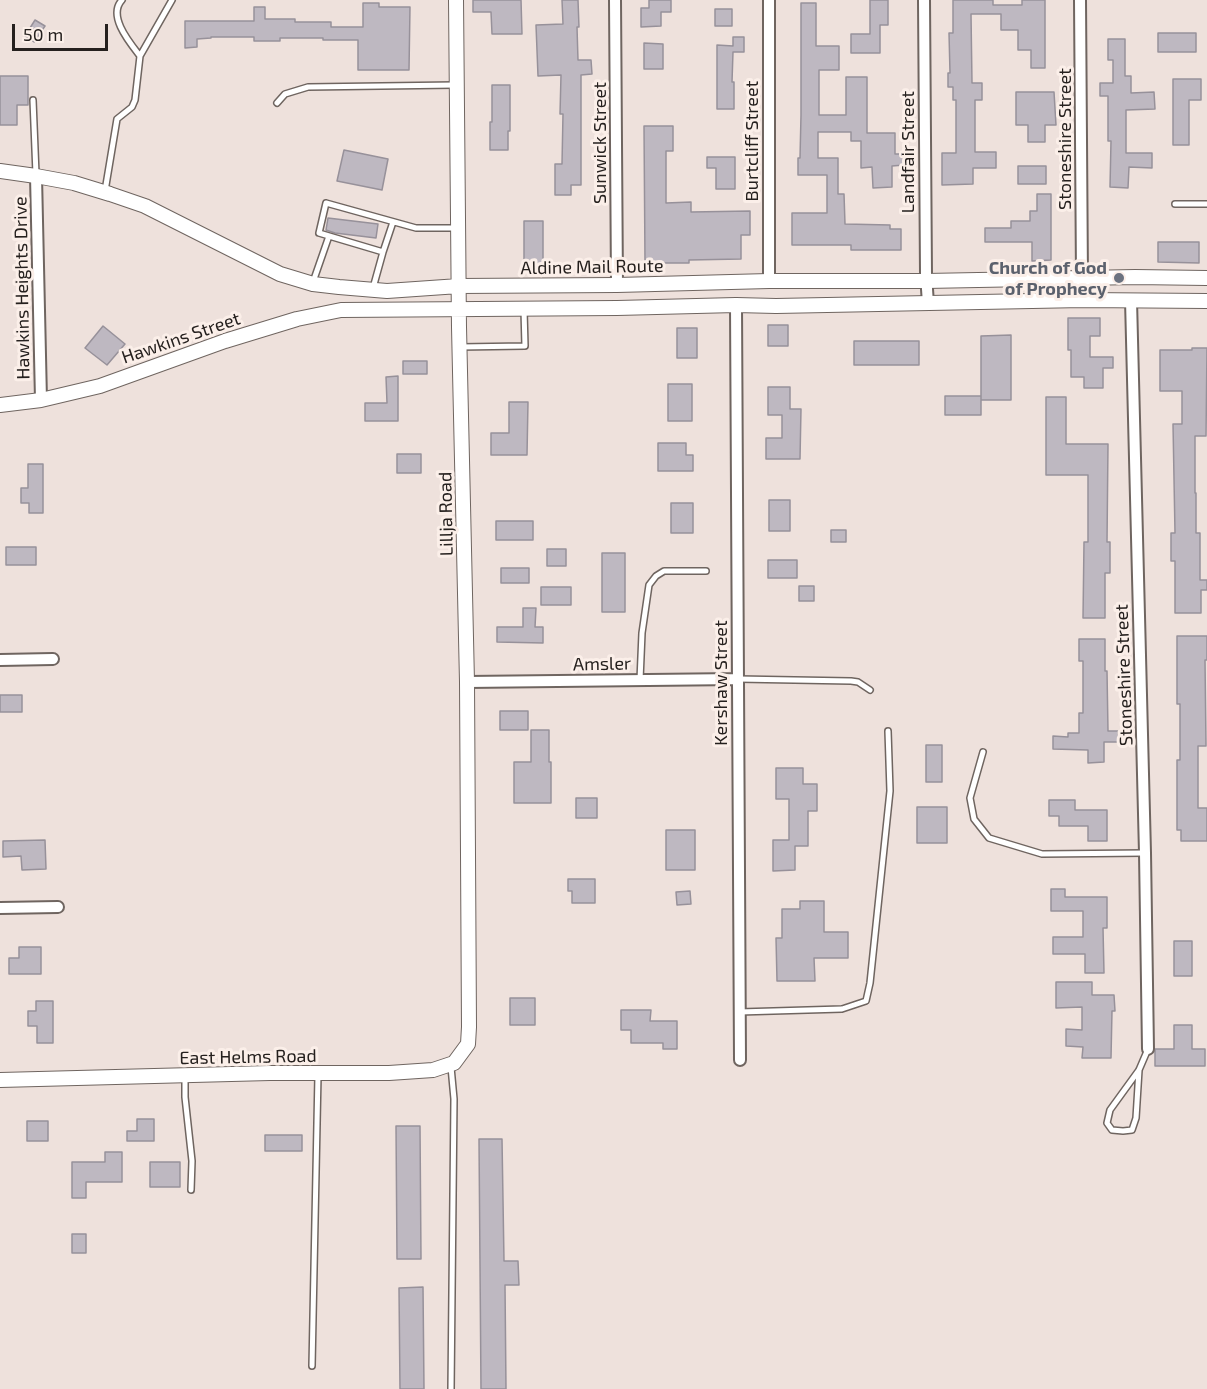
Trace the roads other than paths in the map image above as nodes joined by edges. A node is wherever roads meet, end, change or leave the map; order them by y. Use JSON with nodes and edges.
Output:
{"nodes":[{"id":1,"x":122,"y":0,"type":"edge"},
{"id":2,"x":172,"y":0,"type":"edge"},
{"id":3,"x":456,"y":0,"type":"edge"},
{"id":4,"x":615,"y":0,"type":"edge"},
{"id":5,"x":769,"y":0,"type":"edge"},
{"id":6,"x":924,"y":0,"type":"edge"},
{"id":7,"x":1080,"y":0,"type":"edge"},
{"id":8,"x":140,"y":56,"type":"junction"},
{"id":9,"x":457,"y":85,"type":"junction"},
{"id":10,"x":33,"y":100,"type":"dead end"},
{"id":11,"x":277,"y":103,"type":"dead end"},
{"id":12,"x":0,"y":171,"type":"edge"},
{"id":13,"x":36,"y":176,"type":"junction"},
{"id":14,"x":105,"y":192,"type":"junction"},
{"id":15,"x":1175,"y":204,"type":"dead end"},
{"id":16,"x":1207,"y":204,"type":"edge"},
{"id":17,"x":393,"y":222,"type":"junction"},
{"id":18,"x":458,"y":228,"type":"junction"},
{"id":19,"x":329,"y":236,"type":"junction"},
{"id":20,"x":383,"y":252,"type":"junction"},
{"id":21,"x":1082,"y":278,"type":"junction"},
{"id":22,"x":1207,"y":279,"type":"edge"},
{"id":23,"x":769,"y":281,"type":"junction"},
{"id":24,"x":926,"y":281,"type":"junction"},
{"id":25,"x":313,"y":284,"type":"junction"},
{"id":26,"x":617,"y":285,"type":"junction"},
{"id":27,"x":459,"y":286,"type":"junction"},
{"id":28,"x":373,"y":290,"type":"junction"},
{"id":29,"x":1131,"y":300,"type":"junction"},
{"id":30,"x":1207,"y":301,"type":"edge"},
{"id":31,"x":928,"y":304,"type":"junction"},
{"id":32,"x":736,"y":305,"type":"junction"},
{"id":33,"x":459,"y":309,"type":"junction"},
{"id":34,"x":524,"y":309,"type":"junction"},
{"id":35,"x":460,"y":347,"type":"junction"},
{"id":36,"x":40,"y":400,"type":"junction"},
{"id":37,"x":0,"y":405,"type":"edge"},
{"id":38,"x":706,"y":571,"type":"dead end"},
{"id":39,"x":53,"y":658,"type":"dead end"},
{"id":40,"x":0,"y":660,"type":"edge"},
{"id":41,"x":738,"y":679,"type":"junction"},
{"id":42,"x":640,"y":680,"type":"junction"},
{"id":43,"x":467,"y":682,"type":"junction"},
{"id":44,"x":870,"y":690,"type":"dead end"},
{"id":45,"x":888,"y":730,"type":"dead end"},
{"id":46,"x":983,"y":752,"type":"dead end"},
{"id":47,"x":1145,"y":854,"type":"junction"},
{"id":48,"x":58,"y":907,"type":"dead end"},
{"id":49,"x":0,"y":908,"type":"edge"},
{"id":50,"x":740,"y":1012,"type":"junction"},
{"id":51,"x":1148,"y":1049,"type":"joint"},
{"id":52,"x":740,"y":1060,"type":"dead end"},
{"id":53,"x":450,"y":1065,"type":"junction"},
{"id":54,"x":1138,"y":1070,"type":"junction"},
{"id":55,"x":318,"y":1074,"type":"junction"},
{"id":56,"x":185,"y":1075,"type":"junction"},
{"id":57,"x":0,"y":1080,"type":"edge"},
{"id":58,"x":191,"y":1190,"type":"dead end"},
{"id":59,"x":312,"y":1366,"type":"dead end"},
{"id":60,"x":451,"y":1389,"type":"edge"}],
"edges":[{"from":1,"to":8,"type":"lane"},
{"from":2,"to":8,"type":"lane"},
{"from":3,"to":9,"type":"main road","name":"Lillja Road"},
{"from":4,"to":26,"type":"street","name":"Sunwick Street"},
{"from":5,"to":23,"type":"street","name":"Burtcliff Street"},
{"from":6,"to":24,"type":"street","name":"Landfair Street"},
{"from":7,"to":21,"type":"street","name":"Stoneshire Street"},
{"from":8,"to":14,"type":"lane"},
{"from":9,"to":11,"type":"lane"},
{"from":9,"to":18,"type":"main road","name":"Lillja Road"},
{"from":10,"to":13,"type":"lane"},
{"from":12,"to":13,"type":"main road","name":"Aldine Mail Route"},
{"from":13,"to":14,"type":"main road","name":"Aldine Mail Route"},
{"from":13,"to":36,"type":"street","name":"Hawkins Heights Drive"},
{"from":14,"to":25,"type":"main road","name":"Aldine Mail Route"},
{"from":15,"to":16,"type":"lane"},
{"from":17,"to":18,"type":"lane"},
{"from":17,"to":19,"type":"lane"},
{"from":17,"to":20,"type":"lane"},
{"from":18,"to":27,"type":"main road","name":"Lillja Road"},
{"from":19,"to":20,"type":"lane"},
{"from":19,"to":25,"type":"lane"},
{"from":20,"to":28,"type":"lane"},
{"from":21,"to":22,"type":"main road","name":"Aldine Mail Route"},
{"from":21,"to":24,"type":"main road","name":"Aldine Mail Route"},
{"from":23,"to":24,"type":"main road","name":"Aldine Mail Route"},
{"from":23,"to":26,"type":"main road","name":"Aldine Mail Route"},
{"from":24,"to":31,"type":"street","name":"Landfair Street"},
{"from":25,"to":28,"type":"main road","name":"Aldine Mail Route"},
{"from":26,"to":27,"type":"main road","name":"Aldine Mail Route"},
{"from":27,"to":28,"type":"main road","name":"Aldine Mail Route"},
{"from":27,"to":33,"type":"main road","name":"Lillja Road"},
{"from":29,"to":30,"type":"main road"},
{"from":29,"to":31,"type":"main road"},
{"from":29,"to":47,"type":"street","name":"Stoneshire Street"},
{"from":31,"to":32,"type":"main road"},
{"from":32,"to":34,"type":"main road"},
{"from":32,"to":41,"type":"street","name":"Kershaw Street"},
{"from":33,"to":34,"type":"main road"},
{"from":33,"to":35,"type":"main road","name":"Lillja Road"},
{"from":33,"to":36,"type":"main road","name":"Hawkins Street"},
{"from":34,"to":35,"type":"lane"},
{"from":35,"to":43,"type":"main road","name":"Lillja Road"},
{"from":36,"to":37,"type":"main road","name":"Hawkins Street"},
{"from":38,"to":42,"type":"lane"},
{"from":39,"to":40,"type":"street"},
{"from":41,"to":42,"type":"street","name":"Amsler"},
{"from":41,"to":44,"type":"lane"},
{"from":41,"to":50,"type":"street","name":"Kershaw Street"},
{"from":42,"to":43,"type":"street","name":"Amsler"},
{"from":43,"to":53,"type":"main road","name":"Lillja Road"},
{"from":45,"to":50,"type":"lane"},
{"from":46,"to":47,"type":"lane"},
{"from":47,"to":51,"type":"street","name":"Stoneshire Street"},
{"from":48,"to":49,"type":"street"},
{"from":50,"to":52,"type":"street","name":"Kershaw Street"},
{"from":51,"to":54,"type":"lane"},
{"from":53,"to":55,"type":"main road","name":"East Helms Road"},
{"from":53,"to":60,"type":"lane"},
{"from":54,"to":54,"type":"lane"},
{"from":55,"to":56,"type":"main road","name":"East Helms Road"},
{"from":55,"to":59,"type":"lane"},
{"from":56,"to":57,"type":"main road","name":"East Helms Road"},
{"from":56,"to":58,"type":"lane"}]}
